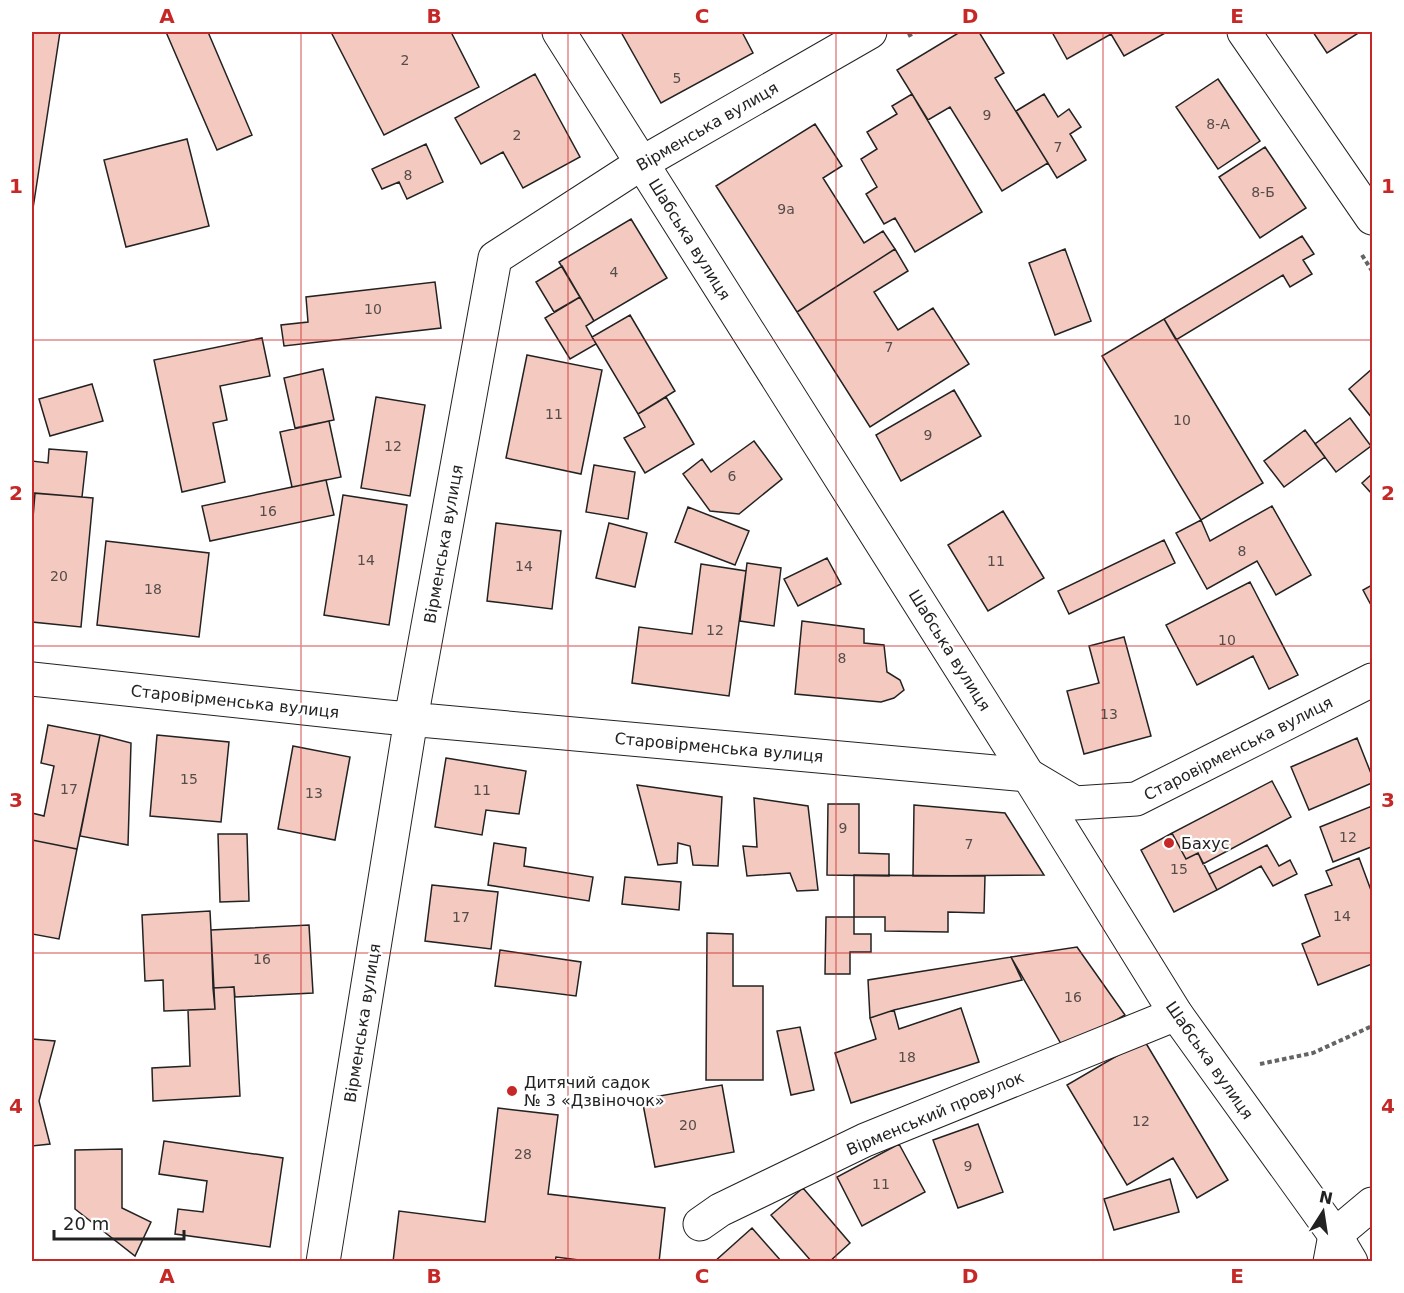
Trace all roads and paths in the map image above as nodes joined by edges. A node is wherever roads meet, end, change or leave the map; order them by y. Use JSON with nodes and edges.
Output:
{"nodes":[{"id":1,"x":559,"y":32,"type":"edge"},
{"id":2,"x":870,"y":32,"type":"edge"},
{"id":3,"x":916,"y":32,"type":"edge"},
{"id":4,"x":1244,"y":32,"type":"edge"},
{"id":5,"x":906,"y":38,"type":"dead end"},
{"id":6,"x":642,"y":163,"type":"junction"},
{"id":7,"x":1372,"y":218,"type":"edge"},
{"id":8,"x":32,"y":679,"type":"edge"},
{"id":9,"x":1372,"y":680,"type":"edge"},
{"id":10,"x":411,"y":719,"type":"junction"},
{"id":11,"x":1028,"y":775,"type":"junction"},
{"id":12,"x":1176,"y":1014,"type":"junction"},
{"id":13,"x":1372,"y":1026,"type":"edge"},
{"id":14,"x":1251,"y":1066,"type":"dead end"},
{"id":15,"x":1372,"y":1204,"type":"edge"},
{"id":16,"x":700,"y":1224,"type":"dead end"},
{"id":17,"x":1339,"y":1253,"type":"edge"},
{"id":18,"x":323,"y":1262,"type":"edge"}],
"edges":[{"from":1,"to":6,"type":"street","name":"Шабська вулиця"},
{"from":2,"to":6,"type":"street","name":"Вірменська вулиця"},
{"from":3,"to":5,"type":"path"},
{"from":4,"to":7,"type":"street"},
{"from":6,"to":10,"type":"street","name":"Вірменська вулиця"},
{"from":6,"to":11,"type":"street","name":"Шабська вулиця"},
{"from":8,"to":10,"type":"street","name":"Старовірменська вулиця"},
{"from":9,"to":11,"type":"street","name":"Старовірменська вулиця"},
{"from":10,"to":11,"type":"street","name":"Старовірменська вулиця"},
{"from":10,"to":18,"type":"street","name":"Вірменська вулиця"},
{"from":11,"to":12,"type":"street","name":"Шабська вулиця"},
{"from":12,"to":16,"type":"street","name":"Вірменський провулок"},
{"from":12,"to":17,"type":"street","name":"Шабська вулиця"},
{"from":13,"to":14,"type":"path"},
{"from":15,"to":17,"type":"street"}]}
